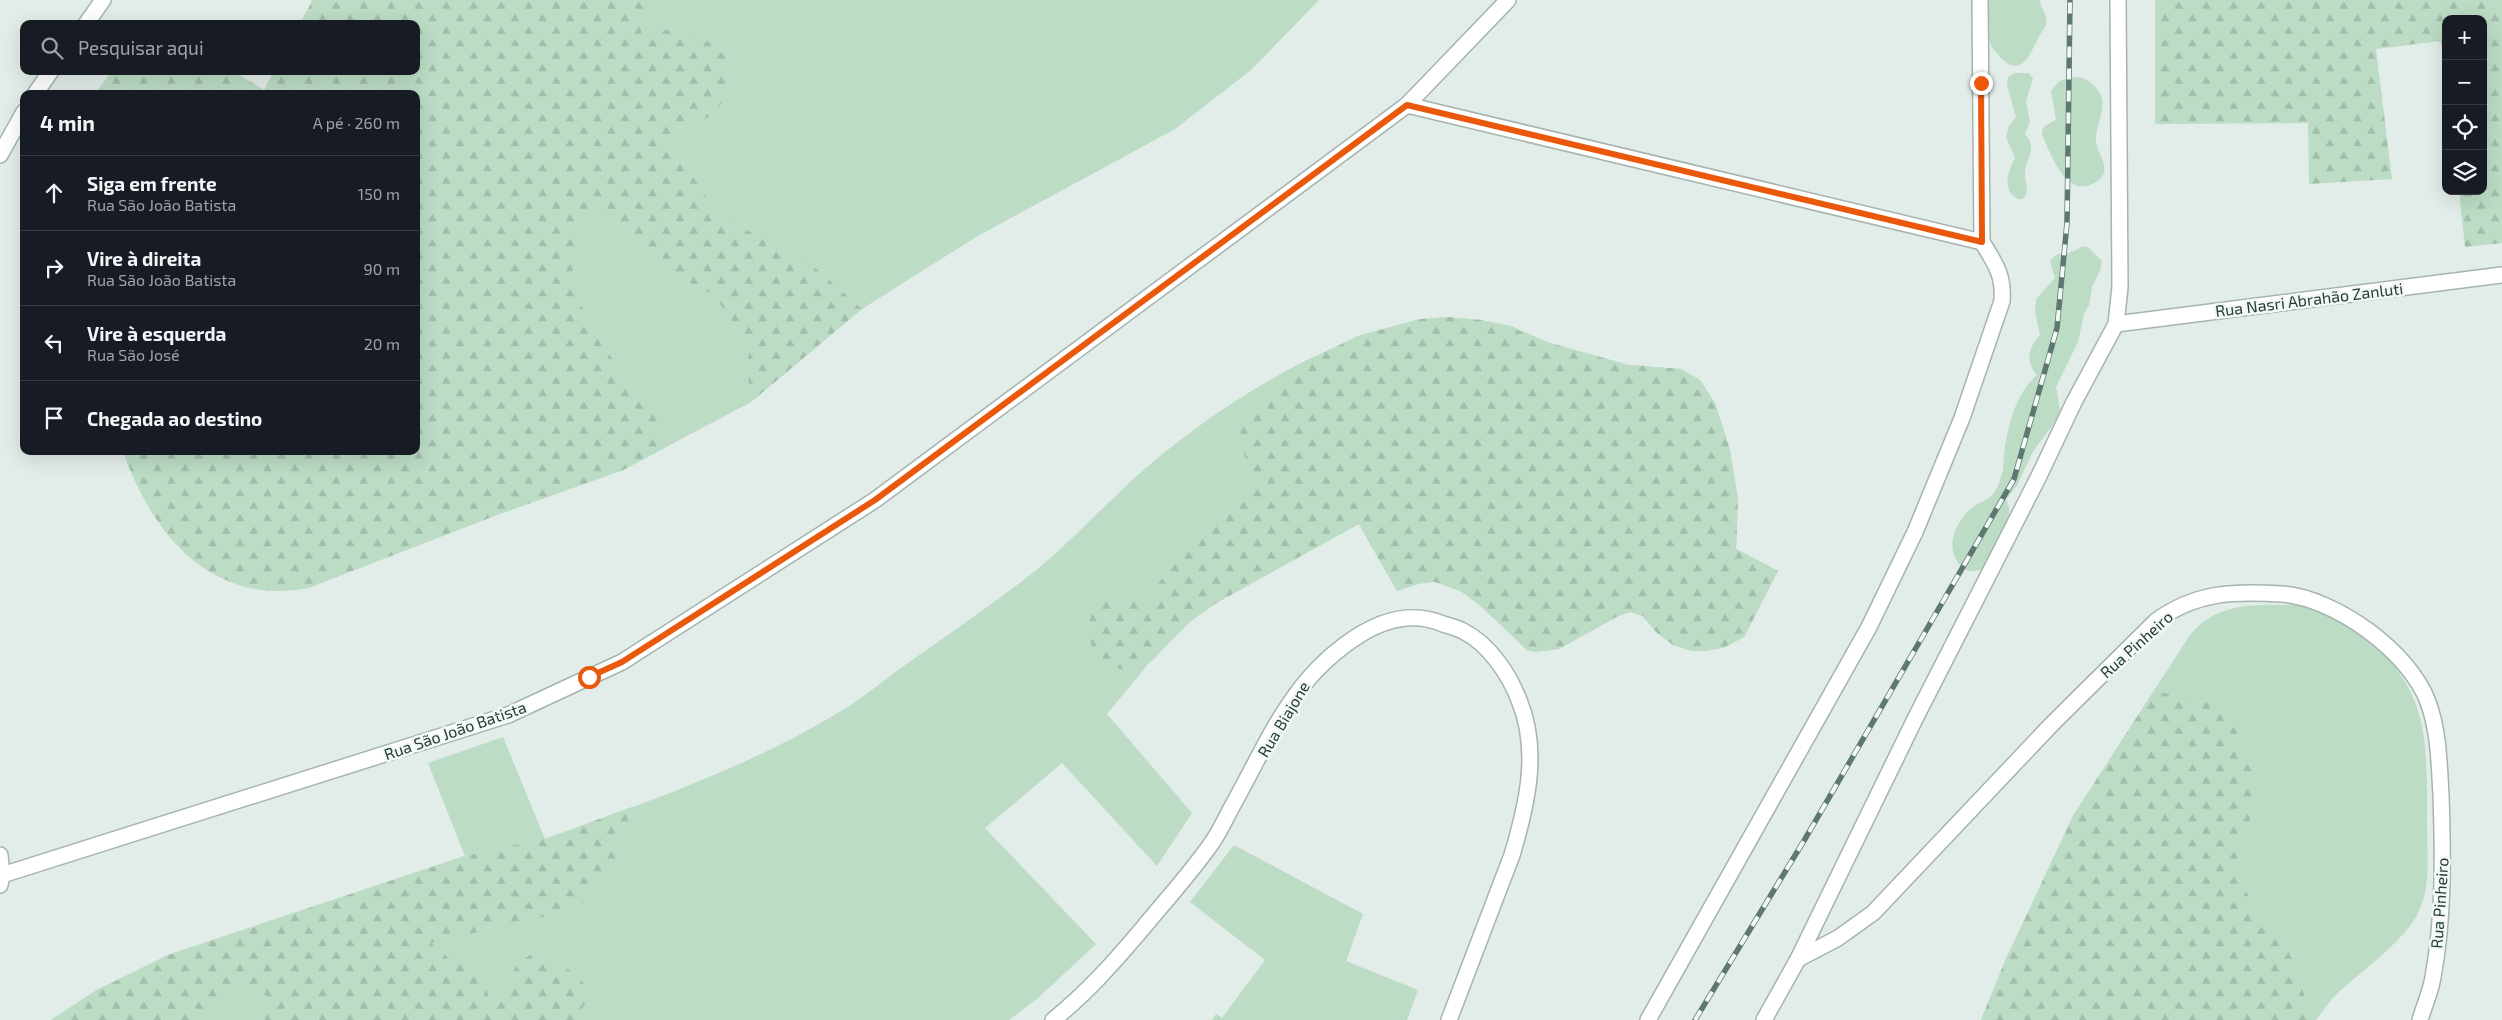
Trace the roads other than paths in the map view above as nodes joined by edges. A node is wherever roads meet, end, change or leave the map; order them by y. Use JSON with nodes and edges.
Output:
{"nodes":[{"id":1,"x":102,"y":0,"type":"edge"},
{"id":2,"x":1508,"y":0,"type":"edge"},
{"id":3,"x":1980,"y":0,"type":"edge"},
{"id":4,"x":2118,"y":0,"type":"edge"},
{"id":5,"x":89,"y":20,"type":"edge"},
{"id":6,"x":48,"y":75,"type":"edge"},
{"id":7,"x":38,"y":90,"type":"edge"},
{"id":8,"x":1407,"y":105,"type":"junction"},
{"id":9,"x":20,"y":119,"type":"edge"},
{"id":10,"x":0,"y":155,"type":"edge"},
{"id":11,"x":1982,"y":242,"type":"junction"},
{"id":12,"x":2502,"y":274,"type":"edge"},
{"id":13,"x":2116,"y":324,"type":"junction"},
{"id":14,"x":0,"y":855,"type":"edge"},
{"id":15,"x":1,"y":880,"type":"edge"},
{"id":16,"x":1798,"y":959,"type":"junction"},
{"id":17,"x":1053,"y":1020,"type":"edge"},
{"id":18,"x":1449,"y":1020,"type":"edge"},
{"id":19,"x":1648,"y":1020,"type":"edge"},
{"id":20,"x":1764,"y":1020,"type":"edge"},
{"id":21,"x":2420,"y":1020,"type":"edge"}],
"edges":[{"from":1,"to":5,"type":"street"},
{"from":2,"to":8,"type":"street","name":"Rua São João Batista"},
{"from":3,"to":11,"type":"street"},
{"from":4,"to":13,"type":"street"},
{"from":6,"to":7,"type":"street"},
{"from":8,"to":11,"type":"street"},
{"from":8,"to":15,"type":"street","name":"Rua São João Batista"},
{"from":9,"to":10,"type":"street"},
{"from":11,"to":19,"type":"street"},
{"from":12,"to":13,"type":"street","name":"Rua Nasri Abrahão Zanluti"},
{"from":13,"to":16,"type":"street"},
{"from":14,"to":15,"type":"street"},
{"from":16,"to":20,"type":"street"},
{"from":16,"to":21,"type":"street","name":"Rua Pinheiro"},
{"from":17,"to":18,"type":"street","name":"Rua Biajone"}]}
